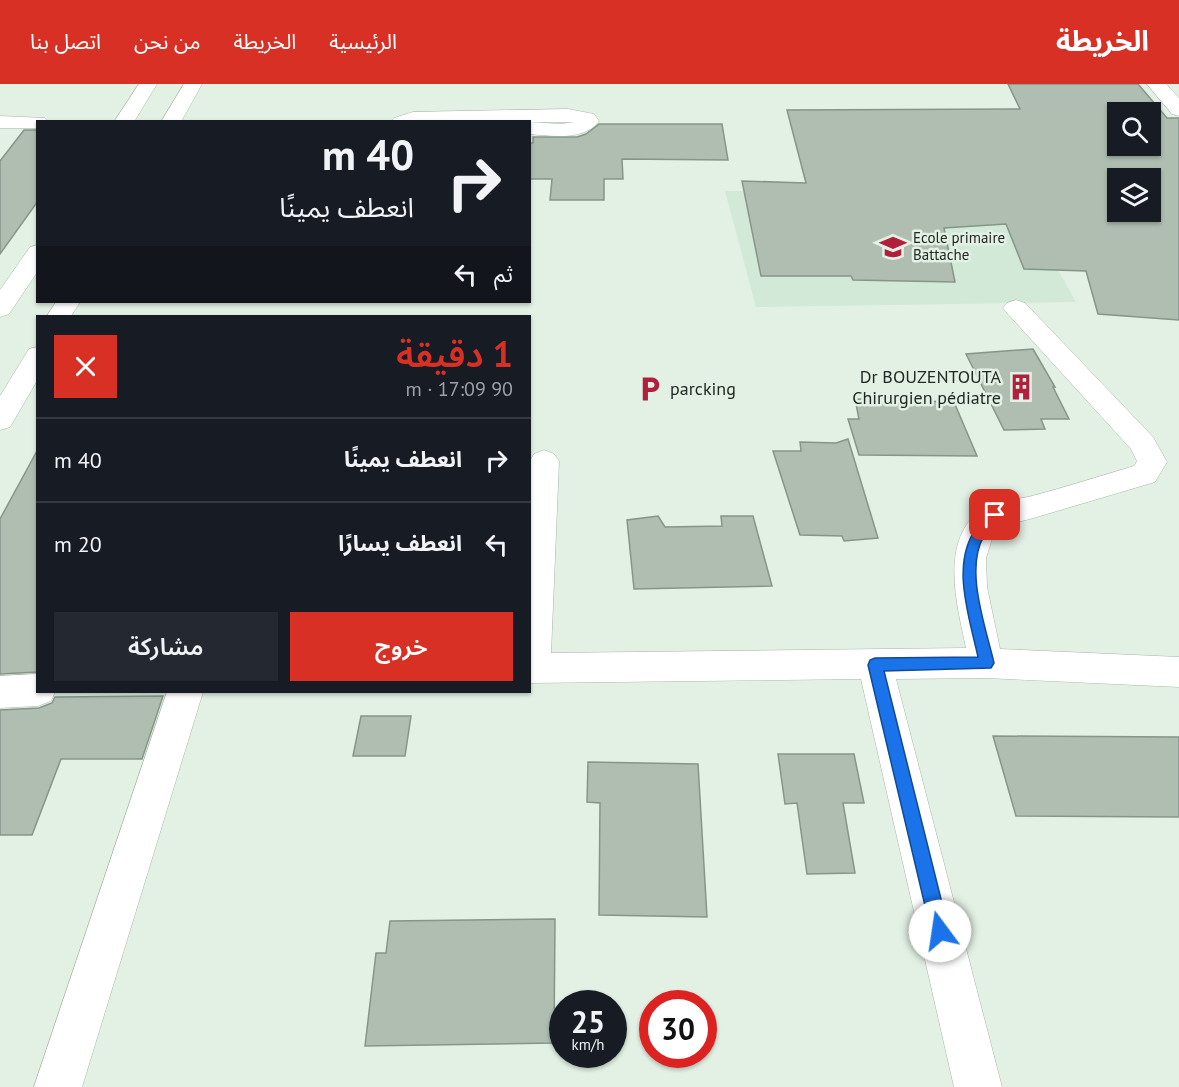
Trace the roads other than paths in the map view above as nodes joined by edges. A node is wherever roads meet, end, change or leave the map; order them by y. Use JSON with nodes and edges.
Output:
{"nodes":[{"id":1,"x":148,"y":84,"type":"edge"},
{"id":2,"x":193,"y":84,"type":"edge"},
{"id":3,"x":1156,"y":84,"type":"edge"},
{"id":4,"x":1179,"y":110,"type":"edge"},
{"id":5,"x":127,"y":120,"type":"edge"},
{"id":6,"x":172,"y":120,"type":"edge"},
{"id":7,"x":407,"y":120,"type":"edge"},
{"id":8,"x":0,"y":122,"type":"edge"},
{"id":9,"x":36,"y":122,"type":"edge"},
{"id":10,"x":531,"y":128,"type":"edge"},
{"id":11,"x":36,"y":255,"type":"edge"},
{"id":12,"x":1016,"y":308,"type":"dead end"},
{"id":13,"x":0,"y":309,"type":"edge"},
{"id":14,"x":36,"y":357,"type":"edge"},
{"id":15,"x":0,"y":420,"type":"edge"},
{"id":16,"x":544,"y":461,"type":"dead end"},
{"id":17,"x":986,"y":663,"type":"junction"},
{"id":18,"x":875,"y":665,"type":"junction"},
{"id":19,"x":531,"y":668,"type":"edge"},
{"id":20,"x":1179,"y":672,"type":"edge"},
{"id":21,"x":36,"y":690,"type":"edge"},
{"id":22,"x":0,"y":692,"type":"edge"},
{"id":23,"x":185,"y":693,"type":"edge"},
{"id":24,"x":58,"y":1087,"type":"edge"},
{"id":25,"x":978,"y":1087,"type":"edge"}],
"edges":[{"from":1,"to":5,"type":"street"},
{"from":2,"to":6,"type":"street"},
{"from":3,"to":4,"type":"street"},
{"from":7,"to":10,"type":"street"},
{"from":8,"to":9,"type":"street"},
{"from":11,"to":13,"type":"street"},
{"from":12,"to":17,"type":"street"},
{"from":14,"to":15,"type":"street"},
{"from":16,"to":19,"type":"street"},
{"from":17,"to":18,"type":"street"},
{"from":17,"to":20,"type":"street"},
{"from":18,"to":19,"type":"street"},
{"from":18,"to":25,"type":"street"},
{"from":21,"to":22,"type":"street"},
{"from":23,"to":24,"type":"street"}]}
